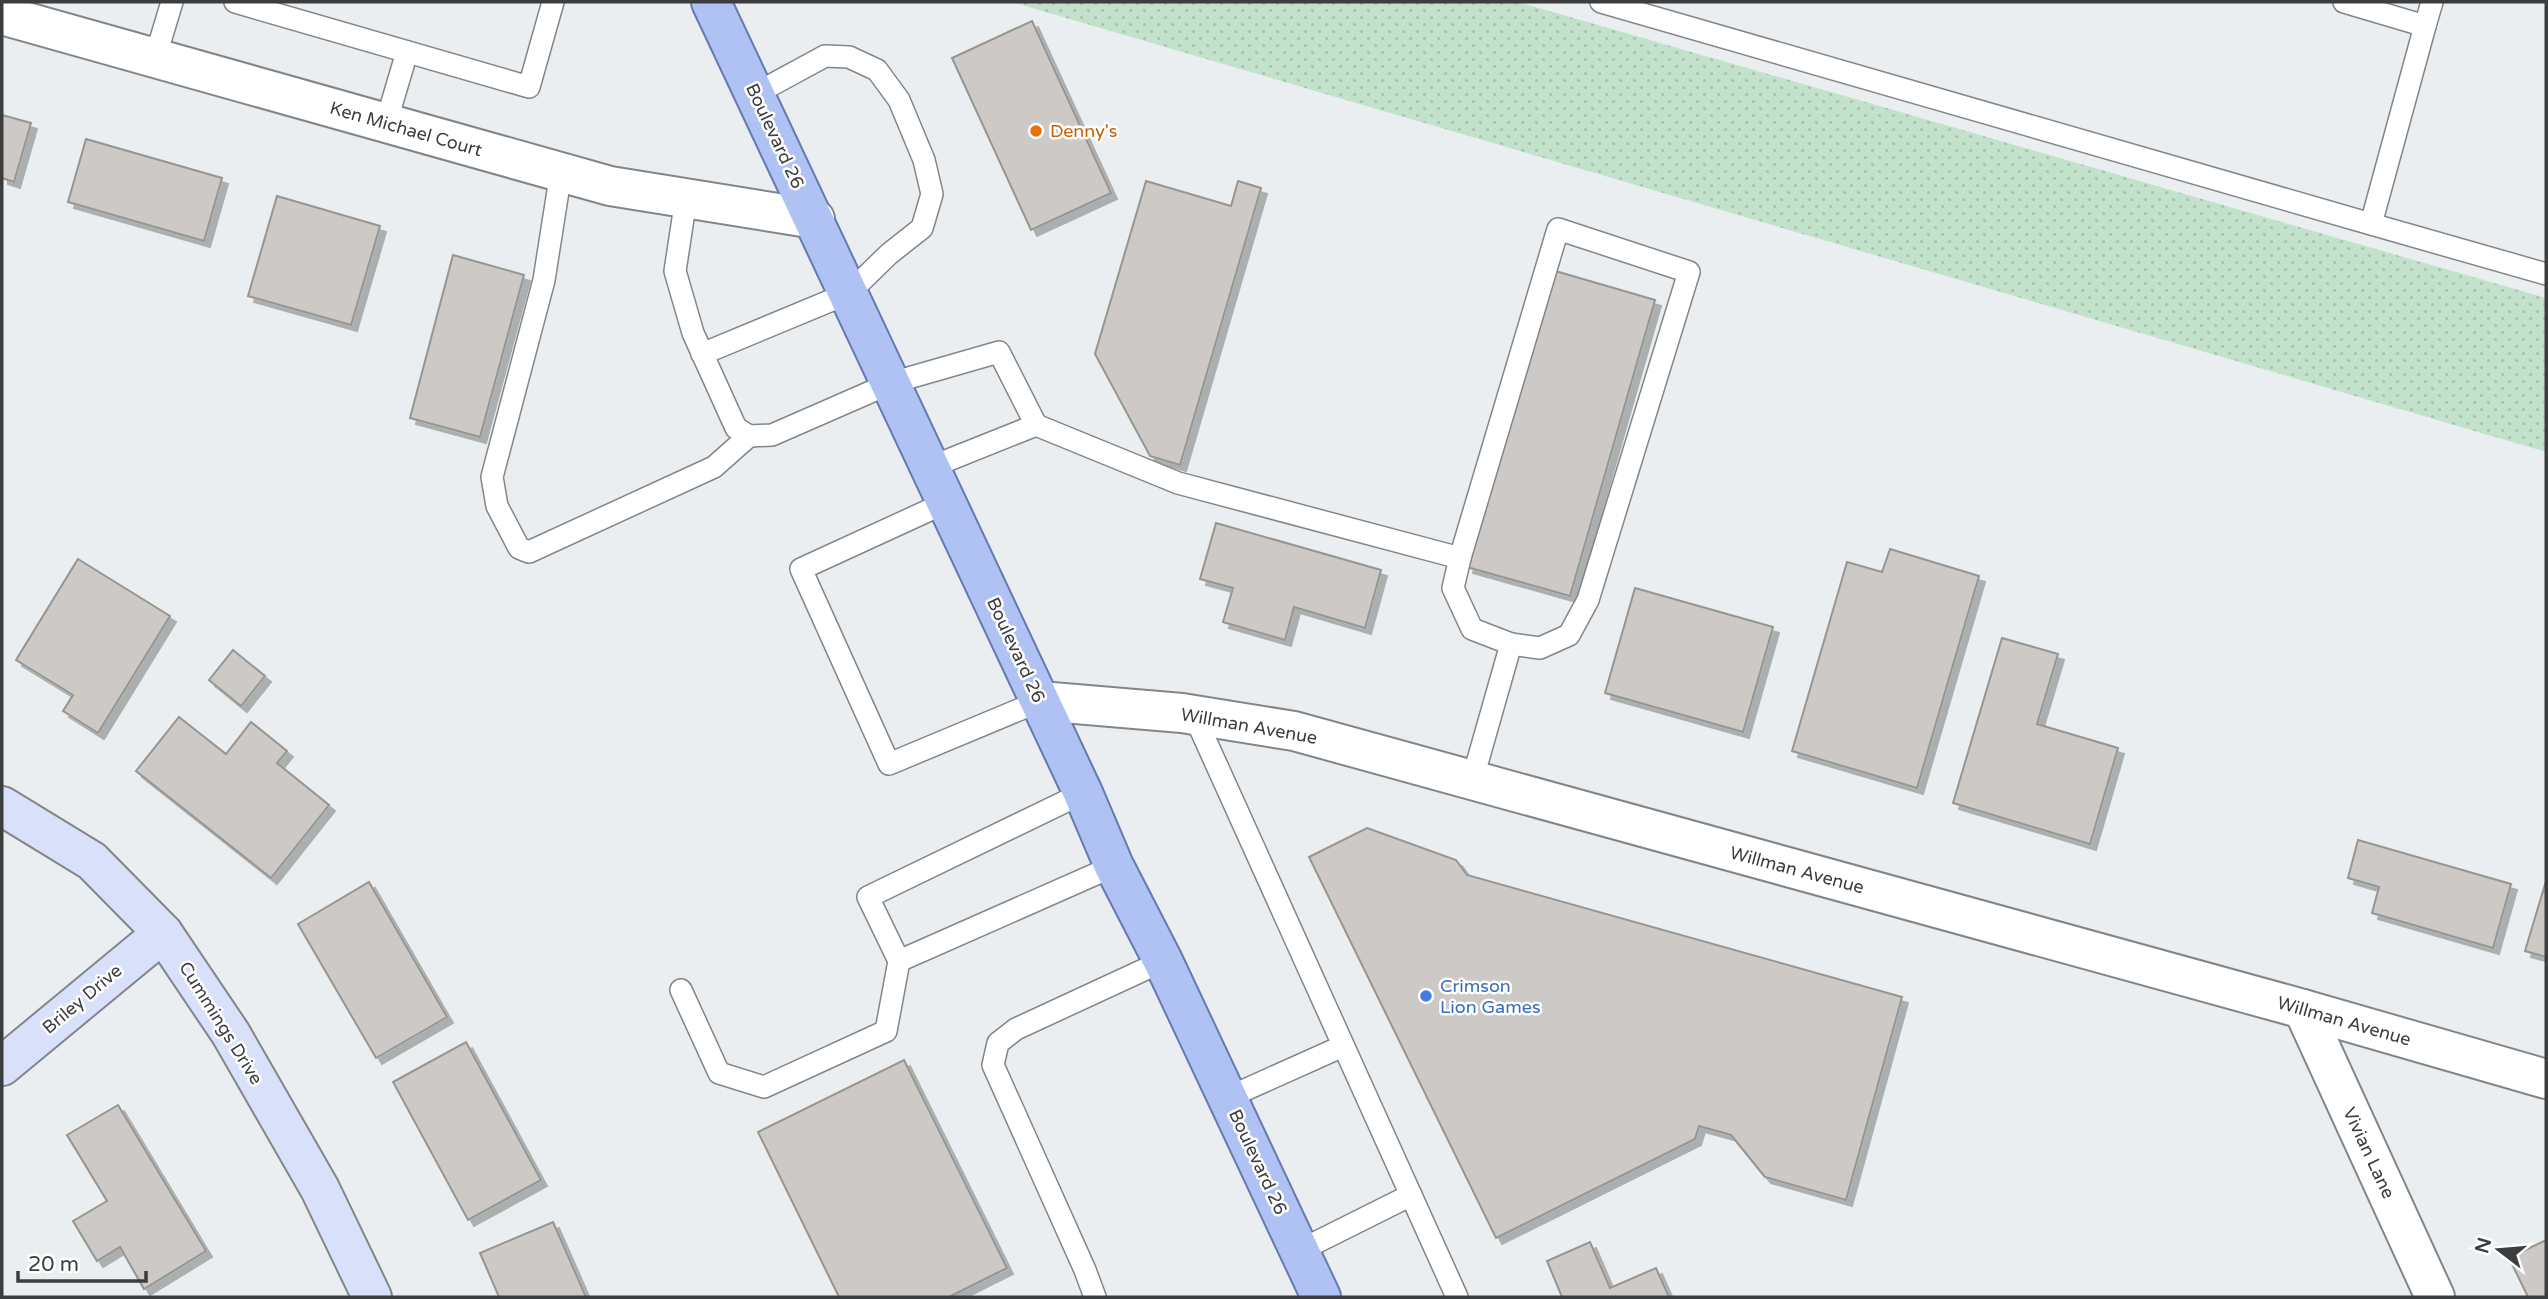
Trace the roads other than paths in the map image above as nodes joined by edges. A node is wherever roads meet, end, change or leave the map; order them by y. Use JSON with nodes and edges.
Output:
{"nodes":[{"id":1,"x":172,"y":2,"type":"edge"},
{"id":2,"x":235,"y":2,"type":"edge"},
{"id":3,"x":553,"y":2,"type":"edge"},
{"id":4,"x":711,"y":2,"type":"edge"},
{"id":5,"x":1601,"y":2,"type":"edge"},
{"id":6,"x":2344,"y":2,"type":"edge"},
{"id":7,"x":2432,"y":2,"type":"edge"},
{"id":8,"x":2,"y":15,"type":"edge"},
{"id":9,"x":2425,"y":26,"type":"junction"},
{"id":10,"x":407,"y":52,"type":"junction"},
{"id":11,"x":155,"y":58,"type":"junction"},
{"id":12,"x":755,"y":94,"type":"junction"},
{"id":13,"x":386,"y":123,"type":"junction"},
{"id":14,"x":561,"y":172,"type":"junction"},
{"id":15,"x":686,"y":199,"type":"junction"},
{"id":16,"x":815,"y":219,"type":"junction"},
{"id":17,"x":2371,"y":224,"type":"junction"},
{"id":18,"x":2546,"y":274,"type":"edge"},
{"id":19,"x":849,"y":293,"type":"junction"},
{"id":20,"x":702,"y":354,"type":"junction"},
{"id":21,"x":891,"y":383,"type":"junction"},
{"id":22,"x":1036,"y":425,"type":"junction"},
{"id":23,"x":749,"y":436,"type":"junction"},
{"id":24,"x":931,"y":467,"type":"junction"},
{"id":25,"x":947,"y":502,"type":"junction"},
{"id":26,"x":1460,"y":558,"type":"junction"},
{"id":27,"x":1511,"y":644,"type":"junction"},
{"id":28,"x":1040,"y":701,"type":"junction"},
{"id":29,"x":1194,"y":715,"type":"junction"},
{"id":30,"x":1472,"y":781,"type":"junction"},
{"id":31,"x":1083,"y":793,"type":"junction"},
{"id":32,"x":2,"y":806,"type":"edge"},
{"id":33,"x":1114,"y":866,"type":"junction"},
{"id":34,"x":163,"y":933,"type":"junction"},
{"id":35,"x":899,"y":961,"type":"junction"},
{"id":36,"x":1163,"y":961,"type":"junction"},
{"id":37,"x":681,"y":990,"type":"dead end"},
{"id":38,"x":2303,"y":1009,"type":"junction"},
{"id":39,"x":1343,"y":1046,"type":"junction"},
{"id":40,"x":2,"y":1066,"type":"edge"},
{"id":41,"x":2546,"y":1079,"type":"edge"},
{"id":42,"x":1227,"y":1098,"type":"junction"},
{"id":43,"x":1411,"y":1195,"type":"junction"},
{"id":44,"x":1299,"y":1251,"type":"junction"},
{"id":45,"x":372,"y":1297,"type":"edge"},
{"id":46,"x":1094,"y":1297,"type":"edge"},
{"id":47,"x":1321,"y":1297,"type":"edge"},
{"id":48,"x":1457,"y":1297,"type":"edge"},
{"id":49,"x":2435,"y":1297,"type":"edge"}],
"edges":[{"from":1,"to":11,"type":"lane"},
{"from":2,"to":10,"type":"lane"},
{"from":3,"to":10,"type":"lane"},
{"from":4,"to":12,"type":"main road","name":"Boulevard 26"},
{"from":5,"to":17,"type":"lane"},
{"from":6,"to":9,"type":"lane"},
{"from":7,"to":9,"type":"lane"},
{"from":8,"to":11,"type":"street","name":"Ken Michael Court"},
{"from":9,"to":17,"type":"lane"},
{"from":10,"to":13,"type":"lane"},
{"from":11,"to":13,"type":"street","name":"Ken Michael Court"},
{"from":12,"to":16,"type":"main road","name":"Boulevard 26"},
{"from":12,"to":19,"type":"lane"},
{"from":13,"to":14,"type":"street","name":"Ken Michael Court"},
{"from":14,"to":15,"type":"street","name":"Ken Michael Court"},
{"from":14,"to":23,"type":"lane"},
{"from":15,"to":16,"type":"street","name":"Ken Michael Court"},
{"from":15,"to":20,"type":"lane"},
{"from":16,"to":19,"type":"main road","name":"Boulevard 26"},
{"from":17,"to":18,"type":"lane"},
{"from":19,"to":20,"type":"lane"},
{"from":19,"to":21,"type":"main road","name":"Boulevard 26"},
{"from":20,"to":23,"type":"lane"},
{"from":21,"to":22,"type":"lane"},
{"from":21,"to":23,"type":"lane"},
{"from":21,"to":24,"type":"main road","name":"Boulevard 26"},
{"from":22,"to":24,"type":"lane"},
{"from":22,"to":26,"type":"lane"},
{"from":24,"to":25,"type":"main road","name":"Boulevard 26"},
{"from":25,"to":28,"type":"main road","name":"Boulevard 26"},
{"from":25,"to":28,"type":"lane"},
{"from":26,"to":27,"type":"lane"},
{"from":26,"to":27,"type":"lane"},
{"from":27,"to":30,"type":"lane"},
{"from":28,"to":29,"type":"street","name":"Willman Avenue"},
{"from":28,"to":31,"type":"main road","name":"Boulevard 26"},
{"from":29,"to":30,"type":"street","name":"Willman Avenue"},
{"from":29,"to":39,"type":"lane"},
{"from":30,"to":38,"type":"street","name":"Willman Avenue"},
{"from":31,"to":33,"type":"main road","name":"Boulevard 26"},
{"from":31,"to":35,"type":"lane"},
{"from":32,"to":34,"type":"street","name":"Cummings Drive"},
{"from":33,"to":35,"type":"lane"},
{"from":33,"to":36,"type":"main road","name":"Boulevard 26"},
{"from":34,"to":40,"type":"street","name":"Briley Drive"},
{"from":34,"to":45,"type":"street","name":"Cummings Drive"},
{"from":35,"to":37,"type":"lane"},
{"from":36,"to":42,"type":"main road","name":"Boulevard 26"},
{"from":36,"to":46,"type":"lane"},
{"from":38,"to":41,"type":"street","name":"Willman Avenue"},
{"from":38,"to":49,"type":"street","name":"Vivian Lane"},
{"from":39,"to":42,"type":"lane"},
{"from":39,"to":43,"type":"lane"},
{"from":42,"to":44,"type":"main road","name":"Boulevard 26"},
{"from":43,"to":44,"type":"lane"},
{"from":43,"to":48,"type":"lane"},
{"from":44,"to":47,"type":"main road","name":"Boulevard 26"}]}
